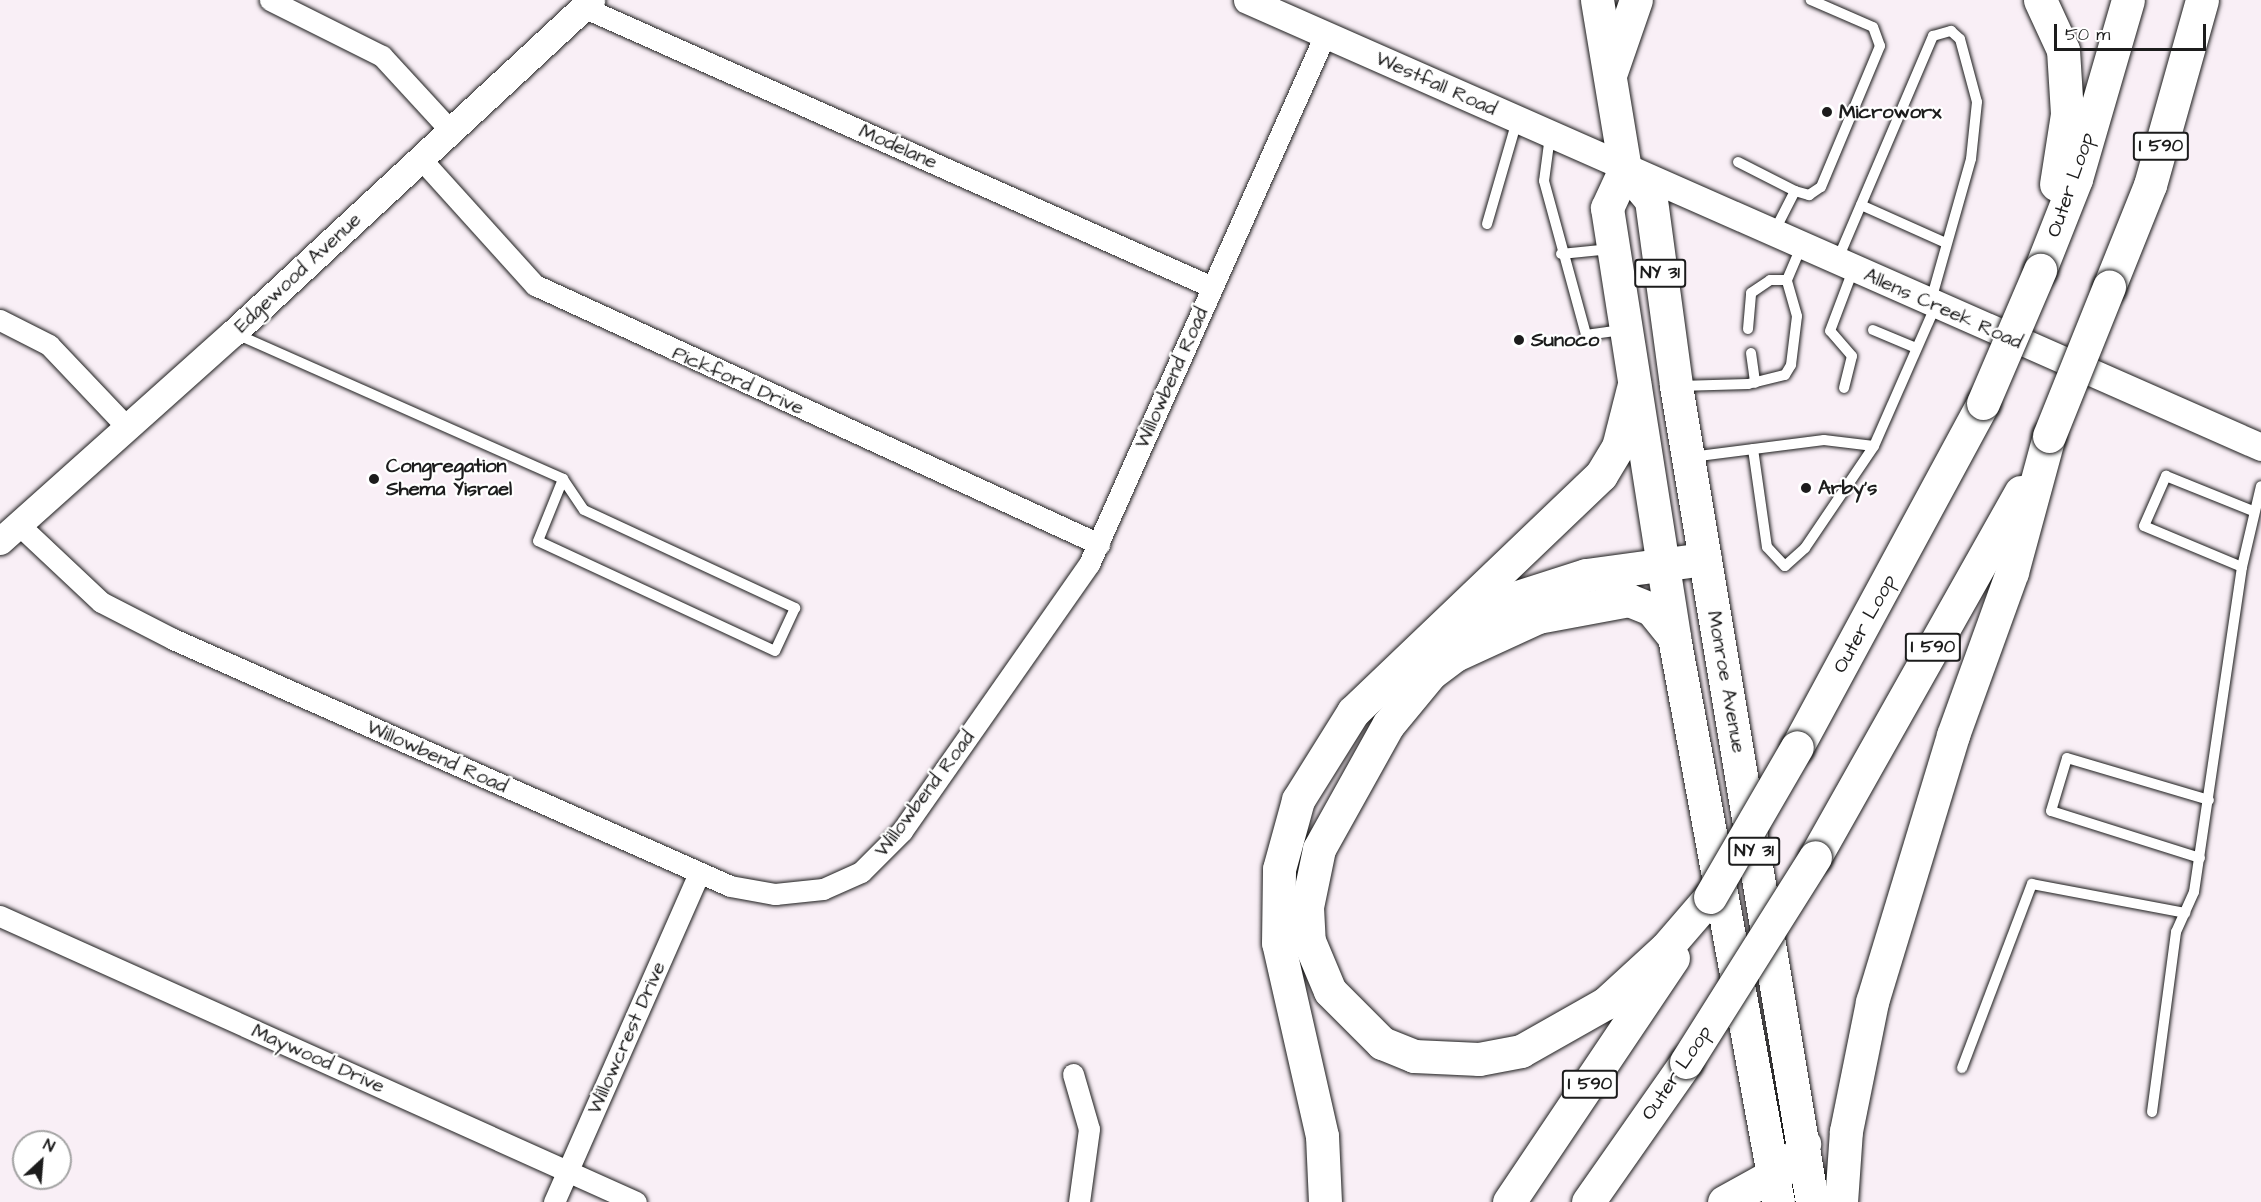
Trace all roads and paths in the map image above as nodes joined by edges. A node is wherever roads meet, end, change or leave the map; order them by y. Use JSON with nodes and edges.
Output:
{"nodes":[{"id":1,"x":270,"y":0,"type":"edge"},
{"id":2,"x":1247,"y":0,"type":"edge"},
{"id":3,"x":1597,"y":0,"type":"edge"},
{"id":4,"x":1636,"y":0,"type":"edge"},
{"id":5,"x":1811,"y":0,"type":"edge"},
{"id":6,"x":2040,"y":0,"type":"edge"},
{"id":7,"x":2128,"y":0,"type":"edge"},
{"id":8,"x":2202,"y":0,"type":"edge"},
{"id":9,"x":587,"y":4,"type":"edge"},
{"id":10,"x":1325,"y":35,"type":"junction"},
{"id":11,"x":1611,"y":72,"type":"junction"},
{"id":12,"x":1517,"y":120,"type":"junction"},
{"id":13,"x":450,"y":130,"type":"junction"},
{"id":14,"x":1550,"y":135,"type":"junction"},
{"id":15,"x":421,"y":159,"type":"junction"},
{"id":16,"x":1738,"y":162,"type":"dead end"},
{"id":17,"x":1625,"y":169,"type":"junction"},
{"id":18,"x":1795,"y":191,"type":"junction"},
{"id":19,"x":1861,"y":205,"type":"junction"},
{"id":20,"x":1487,"y":224,"type":"dead end"},
{"id":21,"x":1773,"y":234,"type":"junction"},
{"id":22,"x":1946,"y":243,"type":"junction"},
{"id":23,"x":1801,"y":247,"type":"junction"},
{"id":24,"x":1615,"y":248,"type":"junction"},
{"id":25,"x":1561,"y":254,"type":"junction"},
{"id":26,"x":1845,"y":266,"type":"junction"},
{"id":27,"x":2040,"y":270,"type":"junction"},
{"id":28,"x":1786,"y":280,"type":"junction"},
{"id":29,"x":1212,"y":286,"type":"junction"},
{"id":30,"x":1933,"y":304,"type":"junction"},
{"id":31,"x":0,"y":320,"type":"edge"},
{"id":32,"x":1627,"y":329,"type":"junction"},
{"id":33,"x":1748,"y":329,"type":"dead end"},
{"id":34,"x":1873,"y":330,"type":"dead end"},
{"id":35,"x":233,"y":333,"type":"junction"},
{"id":36,"x":1916,"y":348,"type":"junction"},
{"id":37,"x":1751,"y":353,"type":"dead end"},
{"id":38,"x":1755,"y":383,"type":"junction"},
{"id":39,"x":1634,"y":384,"type":"junction"},
{"id":40,"x":1676,"y":386,"type":"junction"},
{"id":41,"x":1844,"y":388,"type":"dead end"},
{"id":42,"x":125,"y":425,"type":"junction"},
{"id":43,"x":2049,"y":436,"type":"junction"},
{"id":44,"x":1875,"y":446,"type":"junction"},
{"id":45,"x":2261,"y":447,"type":"edge"},
{"id":46,"x":1753,"y":448,"type":"junction"},
{"id":47,"x":1688,"y":458,"type":"junction"},
{"id":48,"x":563,"y":479,"type":"junction"},
{"id":49,"x":2261,"y":486,"type":"edge"},
{"id":50,"x":2253,"y":511,"type":"junction"},
{"id":51,"x":9,"y":533,"type":"edge"},
{"id":52,"x":1099,"y":544,"type":"junction"},
{"id":53,"x":1705,"y":559,"type":"junction"},
{"id":54,"x":1662,"y":564,"type":"junction"},
{"id":55,"x":2242,"y":567,"type":"junction"},
{"id":56,"x":1431,"y":637,"type":"junction"},
{"id":57,"x":1674,"y":637,"type":"junction"},
{"id":58,"x":2209,"y":800,"type":"junction"},
{"id":59,"x":2200,"y":858,"type":"junction"},
{"id":60,"x":699,"y":874,"type":"junction"},
{"id":61,"x":2185,"y":913,"type":"junction"},
{"id":62,"x":0,"y":916,"type":"edge"},
{"id":63,"x":1667,"y":957,"type":"junction"},
{"id":64,"x":1962,"y":1068,"type":"dead end"},
{"id":65,"x":1073,"y":1074,"type":"dead end"},
{"id":66,"x":2152,"y":1112,"type":"dead end"},
{"id":67,"x":1804,"y":1143,"type":"junction"},
{"id":68,"x":568,"y":1172,"type":"junction"},
{"id":69,"x":1776,"y":1189,"type":"edge"},
{"id":70,"x":554,"y":1202,"type":"edge"},
{"id":71,"x":636,"y":1202,"type":"edge"},
{"id":72,"x":1079,"y":1202,"type":"edge"},
{"id":73,"x":1325,"y":1202,"type":"edge"},
{"id":74,"x":1509,"y":1202,"type":"edge"},
{"id":75,"x":1588,"y":1202,"type":"edge"},
{"id":76,"x":1724,"y":1202,"type":"edge"},
{"id":77,"x":1812,"y":1202,"type":"edge"},
{"id":78,"x":1841,"y":1202,"type":"edge"}],
"edges":[{"from":1,"to":13,"type":"street"},
{"from":2,"to":10,"type":"street","name":"Westfall Road"},
{"from":3,"to":11,"type":"main road"},
{"from":4,"to":11,"type":"main road"},
{"from":5,"to":18,"type":"lane"},
{"from":6,"to":27,"type":"main road"},
{"from":7,"to":27,"type":"main road","name":"Outer Loop"},
{"from":8,"to":43,"type":"main road","name":"Outer Loop","number":"I 590","bridge":true},
{"from":9,"to":13,"type":"street","name":"Edgewood Avenue"},
{"from":9,"to":29,"type":"street","name":"Modelane"},
{"from":10,"to":12,"type":"street","name":"Westfall Road"},
{"from":10,"to":29,"type":"street","name":"Willowbend Road"},
{"from":11,"to":17,"type":"main road"},
{"from":12,"to":14,"type":"street","name":"Westfall Road"},
{"from":12,"to":20,"type":"lane"},
{"from":13,"to":15,"type":"street","name":"Edgewood Avenue"},
{"from":14,"to":17,"type":"street","name":"Westfall Road"},
{"from":14,"to":25,"type":"lane"},
{"from":15,"to":35,"type":"street","name":"Edgewood Avenue"},
{"from":15,"to":52,"type":"street","name":"Pickford Drive"},
{"from":16,"to":18,"type":"lane"},
{"from":17,"to":21,"type":"street","name":"Allens Creek Road"},
{"from":17,"to":24,"type":"main road","number":"NY 31"},
{"from":17,"to":40,"type":"main road","name":"Monroe Avenue","number":"NY 31"},
{"from":18,"to":21,"type":"lane"},
{"from":19,"to":22,"type":"lane"},
{"from":19,"to":22,"type":"lane"},
{"from":19,"to":26,"type":"lane"},
{"from":21,"to":23,"type":"street","name":"Allens Creek Road"},
{"from":22,"to":30,"type":"lane"},
{"from":23,"to":26,"type":"street","name":"Allens Creek Road"},
{"from":23,"to":28,"type":"lane"},
{"from":24,"to":25,"type":"lane"},
{"from":24,"to":32,"type":"main road","number":"NY 31"},
{"from":25,"to":32,"type":"lane"},
{"from":26,"to":30,"type":"street","name":"Allens Creek Road"},
{"from":26,"to":41,"type":"lane"},
{"from":27,"to":63,"type":"main road","name":"Outer Loop","bridge":true},
{"from":28,"to":33,"type":"lane"},
{"from":28,"to":38,"type":"lane"},
{"from":29,"to":52,"type":"street","name":"Willowbend Road"},
{"from":30,"to":36,"type":"lane"},
{"from":30,"to":45,"type":"street","name":"Allens Creek Road"},
{"from":31,"to":42,"type":"street"},
{"from":32,"to":39,"type":"main road","number":"NY 31"},
{"from":34,"to":36,"type":"lane"},
{"from":35,"to":42,"type":"street","name":"Edgewood Avenue"},
{"from":35,"to":48,"type":"lane"},
{"from":36,"to":44,"type":"lane"},
{"from":37,"to":38,"type":"lane"},
{"from":38,"to":40,"type":"lane"},
{"from":39,"to":54,"type":"main road","number":"NY 31"},
{"from":39,"to":56,"type":"main road"},
{"from":40,"to":47,"type":"main road","name":"Monroe Avenue","number":"NY 31"},
{"from":42,"to":51,"type":"street","name":"Edgewood Avenue"},
{"from":43,"to":75,"type":"main road","name":"Outer Loop","number":"I 590","bridge":true},
{"from":43,"to":78,"type":"main road"},
{"from":44,"to":46,"type":"lane"},
{"from":44,"to":46,"type":"lane"},
{"from":46,"to":47,"type":"lane"},
{"from":47,"to":53,"type":"main road","name":"Monroe Avenue","number":"NY 31"},
{"from":48,"to":48,"type":"lane"},
{"from":49,"to":50,"type":"lane"},
{"from":50,"to":55,"type":"lane"},
{"from":50,"to":55,"type":"lane"},
{"from":51,"to":60,"type":"street","name":"Willowbend Road"},
{"from":52,"to":60,"type":"street","name":"Willowbend Road"},
{"from":53,"to":54,"type":"main road"},
{"from":53,"to":67,"type":"main road","name":"Monroe Avenue","number":"NY 31"},
{"from":54,"to":56,"type":"main road"},
{"from":54,"to":57,"type":"main road","number":"NY 31"},
{"from":55,"to":58,"type":"lane"},
{"from":56,"to":73,"type":"main road"},
{"from":57,"to":63,"type":"main road"},
{"from":57,"to":69,"type":"main road","number":"NY 31"},
{"from":58,"to":59,"type":"lane"},
{"from":58,"to":59,"type":"lane"},
{"from":59,"to":61,"type":"lane"},
{"from":60,"to":68,"type":"street","name":"Willowcrest Drive"},
{"from":61,"to":64,"type":"lane"},
{"from":61,"to":66,"type":"lane"},
{"from":62,"to":68,"type":"street","name":"Maywood Drive"},
{"from":63,"to":74,"type":"main road","number":"I 590"},
{"from":65,"to":72,"type":"street"},
{"from":67,"to":69,"type":"main road"},
{"from":67,"to":77,"type":"main road","name":"Monroe Avenue","number":"NY 31"},
{"from":68,"to":70,"type":"street","name":"Willowcrest Drive"},
{"from":68,"to":71,"type":"street","name":"Maywood Drive"},
{"from":69,"to":76,"type":"main road"}]}
